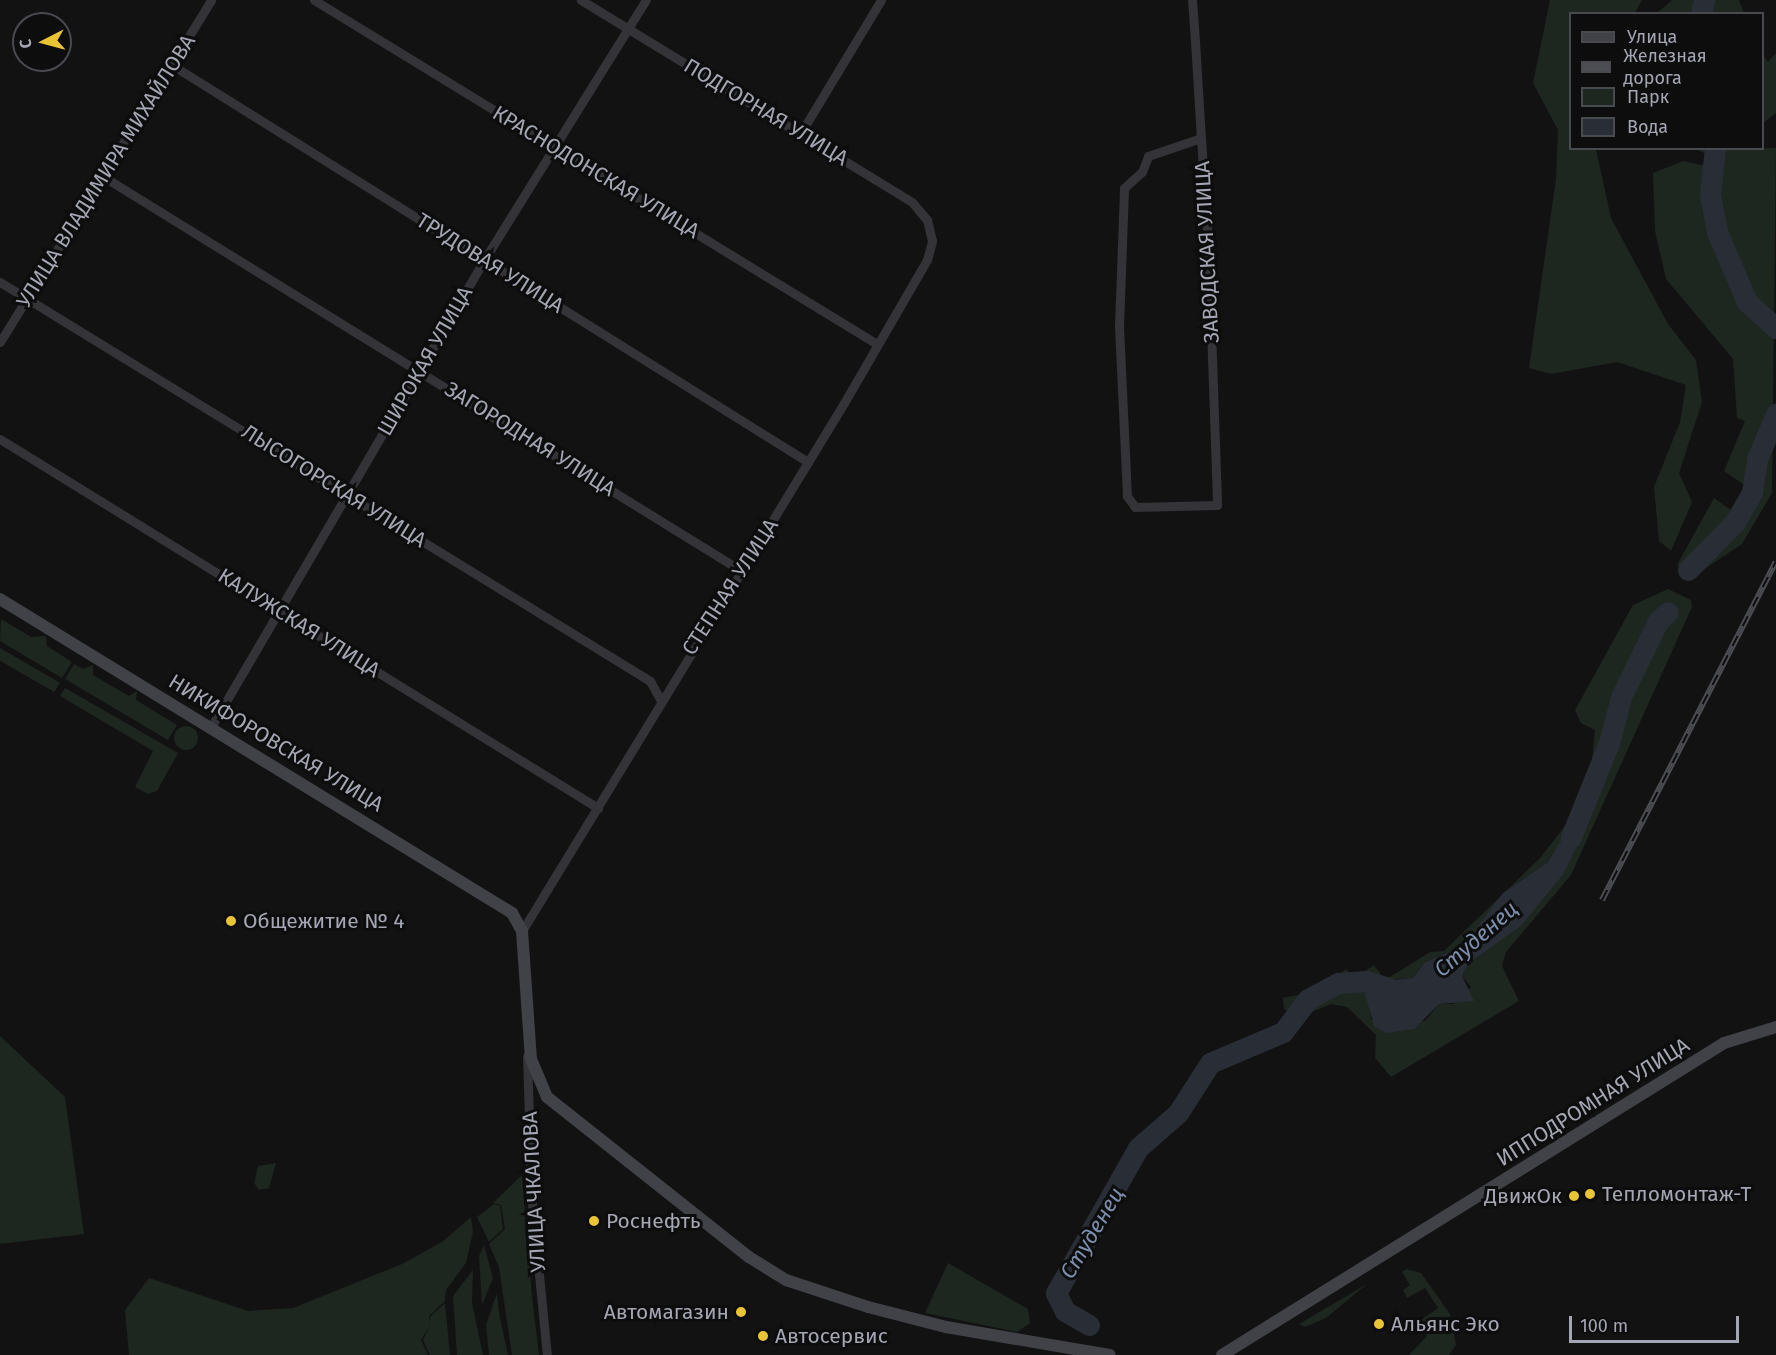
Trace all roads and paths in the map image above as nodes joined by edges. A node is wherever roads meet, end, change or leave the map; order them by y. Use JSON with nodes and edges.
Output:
{"nodes":[{"id":1,"x":211,"y":0,"type":"edge"},
{"id":2,"x":314,"y":0,"type":"edge"},
{"id":3,"x":581,"y":0,"type":"edge"},
{"id":4,"x":646,"y":0,"type":"edge"},
{"id":5,"x":881,"y":0,"type":"edge"},
{"id":6,"x":1192,"y":0,"type":"edge"},
{"id":7,"x":628,"y":30,"type":"junction"},
{"id":8,"x":172,"y":65,"type":"junction"},
{"id":9,"x":802,"y":131,"type":"junction"},
{"id":10,"x":1201,"y":138,"type":"junction"},
{"id":11,"x":556,"y":148,"type":"junction"},
{"id":12,"x":104,"y":177,"type":"junction"},
{"id":13,"x":933,"y":241,"type":"joint"},
{"id":14,"x":484,"y":260,"type":"junction"},
{"id":15,"x":0,"y":282,"type":"edge"},
{"id":16,"x":27,"y":297,"type":"junction"},
{"id":17,"x":0,"y":342,"type":"edge"},
{"id":18,"x":877,"y":344,"type":"junction"},
{"id":19,"x":420,"y":371,"type":"junction"},
{"id":20,"x":0,"y":439,"type":"edge"},
{"id":21,"x":808,"y":462,"type":"junction"},
{"id":22,"x":346,"y":494,"type":"junction"},
{"id":23,"x":740,"y":570,"type":"junction"},
{"id":24,"x":0,"y":599,"type":"edge"},
{"id":25,"x":278,"y":611,"type":"junction"},
{"id":26,"x":660,"y":699,"type":"junction"},
{"id":27,"x":212,"y":727,"type":"junction"},
{"id":28,"x":598,"y":808,"type":"junction"},
{"id":29,"x":522,"y":932,"type":"junction"},
{"id":30,"x":1776,"y":1027,"type":"edge"},
{"id":31,"x":527,"y":1029,"type":"junction"},
{"id":32,"x":547,"y":1355,"type":"edge"},
{"id":33,"x":1110,"y":1355,"type":"edge"},
{"id":34,"x":1222,"y":1355,"type":"edge"}],
"edges":[{"from":1,"to":8,"type":"street","name":"УЛИЦА ВЛАДИМИРА МИХАЙЛОВА"},
{"from":2,"to":11,"type":"street","name":"КРАСНОДОНСКАЯ УЛИЦА"},
{"from":3,"to":7,"type":"street","name":"ПОДГОРНАЯ УЛИЦА"},
{"from":4,"to":7,"type":"street","name":"ШИРОКАЯ УЛИЦА"},
{"from":5,"to":9,"type":"street"},
{"from":6,"to":10,"type":"street","name":"ЗАВОДСКАЯ УЛИЦА"},
{"from":7,"to":9,"type":"street","name":"ПОДГОРНАЯ УЛИЦА"},
{"from":7,"to":11,"type":"street","name":"ШИРОКАЯ УЛИЦА"},
{"from":8,"to":12,"type":"street","name":"УЛИЦА ВЛАДИМИРА МИХАЙЛОВА"},
{"from":8,"to":14,"type":"street","name":"ТРУДОВАЯ УЛИЦА"},
{"from":9,"to":13,"type":"street","name":"ПОДГОРНАЯ УЛИЦА"},
{"from":10,"to":10,"type":"street","name":"ЗАВОДСКАЯ УЛИЦА"},
{"from":11,"to":14,"type":"street","name":"ШИРОКАЯ УЛИЦА"},
{"from":11,"to":18,"type":"street","name":"КРАСНОДОНСКАЯ УЛИЦА"},
{"from":12,"to":16,"type":"street","name":"УЛИЦА ВЛАДИМИРА МИХАЙЛОВА"},
{"from":12,"to":19,"type":"street","name":"ЗАГОРОДНАЯ УЛИЦА"},
{"from":13,"to":18,"type":"street","name":"СТЕПНАЯ УЛИЦА"},
{"from":14,"to":19,"type":"street","name":"ШИРОКАЯ УЛИЦА"},
{"from":14,"to":21,"type":"street","name":"ТРУДОВАЯ УЛИЦА"},
{"from":15,"to":16,"type":"street","name":"ЛЫСОГОРСКАЯ УЛИЦА"},
{"from":16,"to":17,"type":"street","name":"УЛИЦА ВЛАДИМИРА МИХАЙЛОВА"},
{"from":16,"to":22,"type":"street","name":"ЛЫСОГОРСКАЯ УЛИЦА"},
{"from":18,"to":21,"type":"street","name":"СТЕПНАЯ УЛИЦА"},
{"from":19,"to":22,"type":"street","name":"ШИРОКАЯ УЛИЦА"},
{"from":19,"to":23,"type":"street","name":"ЗАГОРОДНАЯ УЛИЦА"},
{"from":20,"to":25,"type":"street","name":"КАЛУЖСКАЯ УЛИЦА"},
{"from":21,"to":23,"type":"street","name":"СТЕПНАЯ УЛИЦА"},
{"from":22,"to":25,"type":"street","name":"ШИРОКАЯ УЛИЦА"},
{"from":22,"to":26,"type":"street","name":"ЛЫСОГОРСКАЯ УЛИЦА"},
{"from":23,"to":26,"type":"street","name":"СТЕПНАЯ УЛИЦА"},
{"from":24,"to":27,"type":"main road","name":"НИКИФОРОВСКАЯ УЛИЦА"},
{"from":25,"to":27,"type":"street","name":"ШИРОКАЯ УЛИЦА"},
{"from":25,"to":28,"type":"street","name":"КАЛУЖСКАЯ УЛИЦА"},
{"from":26,"to":28,"type":"street","name":"СТЕПНАЯ УЛИЦА"},
{"from":27,"to":29,"type":"main road","name":"НИКИФОРОВСКАЯ УЛИЦА"},
{"from":28,"to":29,"type":"street","name":"СТЕПНАЯ УЛИЦА"},
{"from":29,"to":31,"type":"main road"},
{"from":30,"to":34,"type":"main road","name":"ИППОДРОМНАЯ УЛИЦА"},
{"from":31,"to":32,"type":"street","name":"УЛИЦА ЧКАЛОВА"},
{"from":31,"to":33,"type":"main road"}]}
